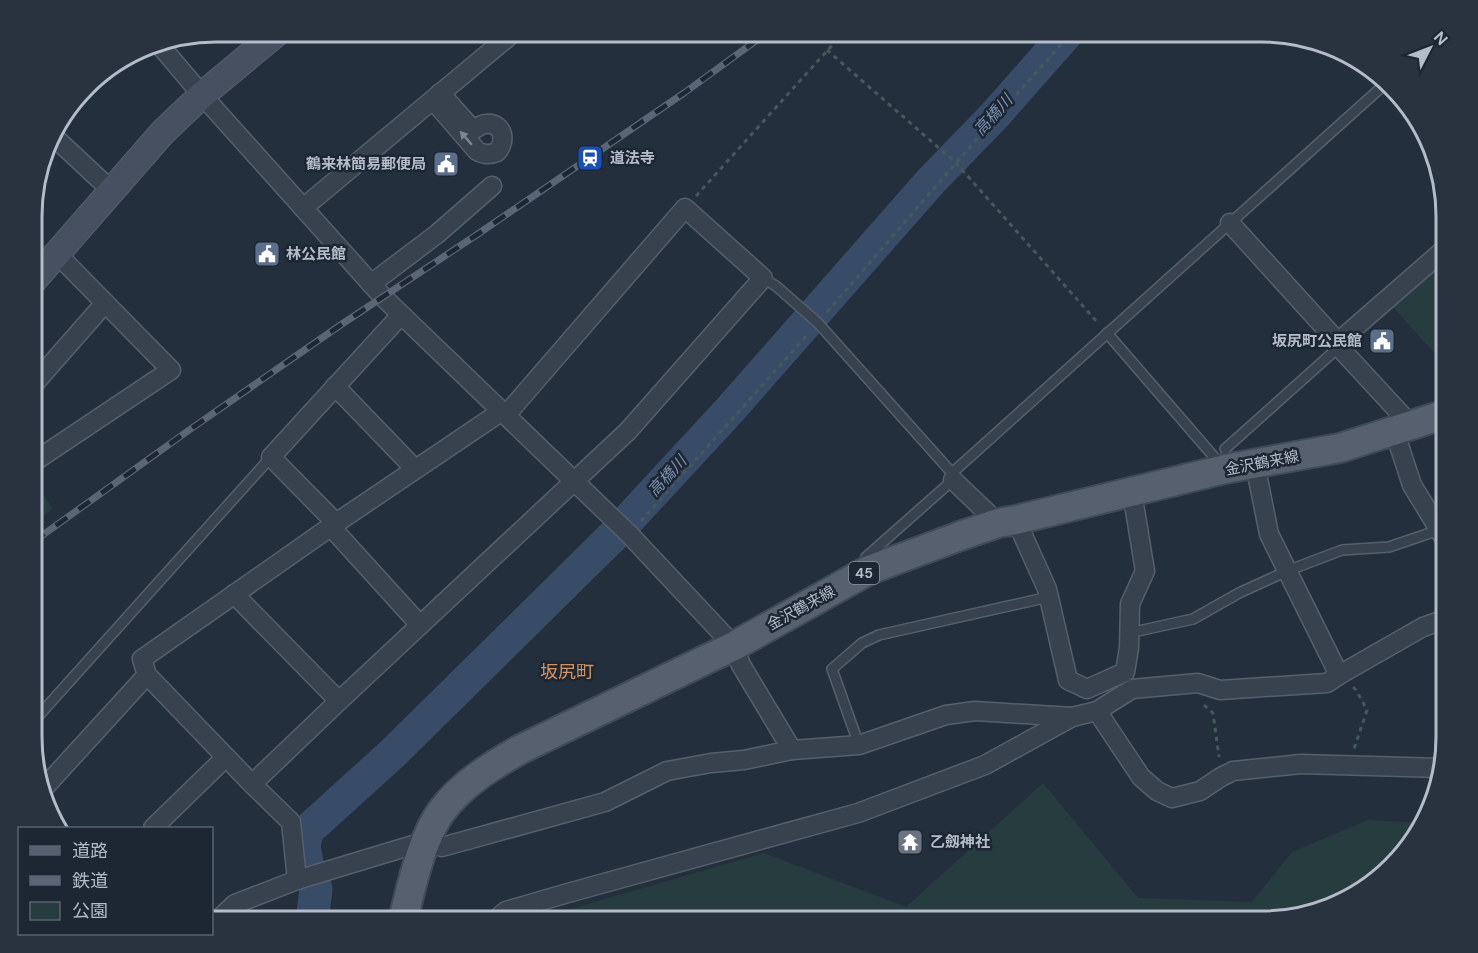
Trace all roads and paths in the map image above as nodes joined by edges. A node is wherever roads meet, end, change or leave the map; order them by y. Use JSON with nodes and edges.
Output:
{"nodes":[{"id":1,"x":266,"y":42,"type":"edge"},
{"id":2,"x":502,"y":42,"type":"edge"},
{"id":3,"x":835,"y":42,"type":"edge"},
{"id":4,"x":1063,"y":42,"type":"edge"},
{"id":5,"x":164,"y":50,"type":"edge"},
{"id":6,"x":827,"y":50,"type":"junction"},
{"id":7,"x":1380,"y":88,"type":"edge"},
{"id":8,"x":202,"y":95,"type":"junction"},
{"id":9,"x":59,"y":141,"type":"edge"},
{"id":10,"x":955,"y":163,"type":"junction"},
{"id":11,"x":492,"y":186,"type":"dead end"},
{"id":12,"x":112,"y":191,"type":"junction"},
{"id":13,"x":303,"y":208,"type":"junction"},
{"id":14,"x":685,"y":208,"type":"junction"},
{"id":15,"x":1230,"y":223,"type":"junction"},
{"id":16,"x":57,"y":254,"type":"junction"},
{"id":17,"x":1436,"y":255,"type":"edge"},
{"id":18,"x":42,"y":271,"type":"edge"},
{"id":19,"x":763,"y":278,"type":"junction"},
{"id":20,"x":371,"y":284,"type":"junction"},
{"id":21,"x":105,"y":303,"type":"junction"},
{"id":22,"x":400,"y":315,"type":"junction"},
{"id":23,"x":816,"y":321,"type":"junction"},
{"id":24,"x":1107,"y":333,"type":"junction"},
{"id":25,"x":1338,"y":345,"type":"junction"},
{"id":26,"x":42,"y":375,"type":"edge"},
{"id":27,"x":335,"y":386,"type":"junction"},
{"id":28,"x":504,"y":413,"type":"junction"},
{"id":29,"x":1436,"y":417,"type":"edge"},
{"id":30,"x":1402,"y":427,"type":"junction"},
{"id":31,"x":42,"y":456,"type":"edge"},
{"id":32,"x":271,"y":457,"type":"junction"},
{"id":33,"x":1225,"y":459,"type":"junction"},
{"id":34,"x":1256,"y":464,"type":"junction"},
{"id":35,"x":415,"y":469,"type":"junction"},
{"id":36,"x":953,"y":477,"type":"junction"},
{"id":37,"x":575,"y":481,"type":"junction"},
{"id":38,"x":1132,"y":492,"type":"junction"},
{"id":39,"x":1007,"y":522,"type":"junction"},
{"id":40,"x":1436,"y":524,"type":"edge"},
{"id":41,"x":333,"y":525,"type":"junction"},
{"id":42,"x":624,"y":529,"type":"junction"},
{"id":43,"x":1436,"y":537,"type":"edge"},
{"id":44,"x":869,"y":570,"type":"junction"},
{"id":45,"x":1287,"y":571,"type":"junction"},
{"id":46,"x":234,"y":594,"type":"junction"},
{"id":47,"x":1048,"y":597,"type":"junction"},
{"id":48,"x":1436,"y":622,"type":"edge"},
{"id":49,"x":420,"y":625,"type":"junction"},
{"id":50,"x":1129,"y":633,"type":"junction"},
{"id":51,"x":734,"y":646,"type":"junction"},
{"id":52,"x":147,"y":675,"type":"junction"},
{"id":53,"x":1339,"y":675,"type":"junction"},
{"id":54,"x":339,"y":701,"type":"junction"},
{"id":55,"x":1203,"y":704,"type":"dead end"},
{"id":56,"x":1097,"y":711,"type":"junction"},
{"id":57,"x":42,"y":712,"type":"edge"},
{"id":58,"x":1072,"y":717,"type":"junction"},
{"id":59,"x":859,"y":745,"type":"junction"},
{"id":60,"x":792,"y":750,"type":"junction"},
{"id":61,"x":226,"y":757,"type":"junction"},
{"id":62,"x":1349,"y":765,"type":"junction"},
{"id":63,"x":1433,"y":768,"type":"edge"},
{"id":64,"x":1221,"y":777,"type":"junction"},
{"id":65,"x":48,"y":783,"type":"edge"},
{"id":66,"x":252,"y":784,"type":"junction"},
{"id":67,"x":154,"y":827,"type":"edge"},
{"id":68,"x":426,"y":841,"type":"junction"},
{"id":69,"x":308,"y":876,"type":"junction"},
{"id":70,"x":228,"y":911,"type":"edge"},
{"id":71,"x":405,"y":911,"type":"edge"},
{"id":72,"x":506,"y":911,"type":"edge"}],
"edges":[{"from":1,"to":8,"type":"main road"},
{"from":2,"to":13,"type":"street"},
{"from":3,"to":6,"type":"path"},
{"from":4,"to":10,"type":"path"},
{"from":5,"to":8,"type":"street"},
{"from":6,"to":10,"type":"path"},
{"from":6,"to":14,"type":"path"},
{"from":7,"to":15,"type":"lane"},
{"from":8,"to":12,"type":"main road"},
{"from":8,"to":13,"type":"street"},
{"from":9,"to":12,"type":"street"},
{"from":10,"to":23,"type":"path"},
{"from":10,"to":24,"type":"path"},
{"from":11,"to":20,"type":"street"},
{"from":12,"to":16,"type":"main road"},
{"from":13,"to":20,"type":"street"},
{"from":14,"to":19,"type":"street"},
{"from":14,"to":28,"type":"street"},
{"from":15,"to":24,"type":"lane"},
{"from":15,"to":25,"type":"street"},
{"from":16,"to":18,"type":"main road"},
{"from":16,"to":21,"type":"street"},
{"from":17,"to":25,"type":"street"},
{"from":19,"to":23,"type":"lane"},
{"from":19,"to":37,"type":"street"},
{"from":20,"to":22,"type":"street"},
{"from":21,"to":26,"type":"street"},
{"from":21,"to":31,"type":"street"},
{"from":22,"to":27,"type":"street"},
{"from":22,"to":28,"type":"street"},
{"from":23,"to":36,"type":"lane"},
{"from":23,"to":42,"type":"path"},
{"from":24,"to":33,"type":"lane"},
{"from":24,"to":36,"type":"lane"},
{"from":25,"to":30,"type":"street"},
{"from":25,"to":33,"type":"lane"},
{"from":27,"to":32,"type":"street"},
{"from":27,"to":35,"type":"street"},
{"from":28,"to":35,"type":"street"},
{"from":28,"to":37,"type":"street"},
{"from":29,"to":30,"type":"main road","name":"金沢鶴来線","number":"45"},
{"from":30,"to":34,"type":"main road","name":"金沢鶴来線","number":"45"},
{"from":30,"to":40,"type":"street"},
{"from":32,"to":41,"type":"street"},
{"from":32,"to":57,"type":"lane"},
{"from":33,"to":34,"type":"main road","name":"金沢鶴来線","number":"45"},
{"from":33,"to":38,"type":"main road","name":"金沢鶴来線","number":"45"},
{"from":34,"to":45,"type":"street"},
{"from":35,"to":41,"type":"street"},
{"from":36,"to":39,"type":"street"},
{"from":36,"to":44,"type":"lane"},
{"from":37,"to":42,"type":"street"},
{"from":37,"to":49,"type":"street"},
{"from":38,"to":39,"type":"main road","name":"金沢鶴来線","number":"45"},
{"from":38,"to":50,"type":"street"},
{"from":39,"to":44,"type":"main road","name":"金沢鶴来線","number":"45"},
{"from":39,"to":47,"type":"street"},
{"from":41,"to":46,"type":"street"},
{"from":41,"to":49,"type":"street"},
{"from":42,"to":51,"type":"street"},
{"from":43,"to":45,"type":"lane"},
{"from":44,"to":51,"type":"main road","name":"金沢鶴来線","number":"45"},
{"from":45,"to":50,"type":"lane"},
{"from":45,"to":53,"type":"street"},
{"from":46,"to":52,"type":"street"},
{"from":46,"to":54,"type":"street"},
{"from":47,"to":50,"type":"street"},
{"from":47,"to":59,"type":"lane"},
{"from":48,"to":53,"type":"street"},
{"from":49,"to":54,"type":"street"},
{"from":51,"to":60,"type":"street"},
{"from":51,"to":68,"type":"main road","name":"金沢鶴来線","number":"45"},
{"from":52,"to":61,"type":"street"},
{"from":52,"to":65,"type":"street"},
{"from":53,"to":56,"type":"street"},
{"from":53,"to":62,"type":"path"},
{"from":54,"to":66,"type":"street"},
{"from":55,"to":64,"type":"path"},
{"from":56,"to":58,"type":"street"},
{"from":56,"to":64,"type":"street"},
{"from":58,"to":59,"type":"street"},
{"from":58,"to":72,"type":"street"},
{"from":59,"to":60,"type":"street"},
{"from":60,"to":68,"type":"street"},
{"from":61,"to":66,"type":"street"},
{"from":61,"to":67,"type":"street"},
{"from":62,"to":63,"type":"street"},
{"from":62,"to":64,"type":"street"},
{"from":66,"to":69,"type":"street"},
{"from":68,"to":69,"type":"street"},
{"from":68,"to":71,"type":"main road","name":"金沢鶴来線","number":"45"},
{"from":69,"to":70,"type":"street"}]}
